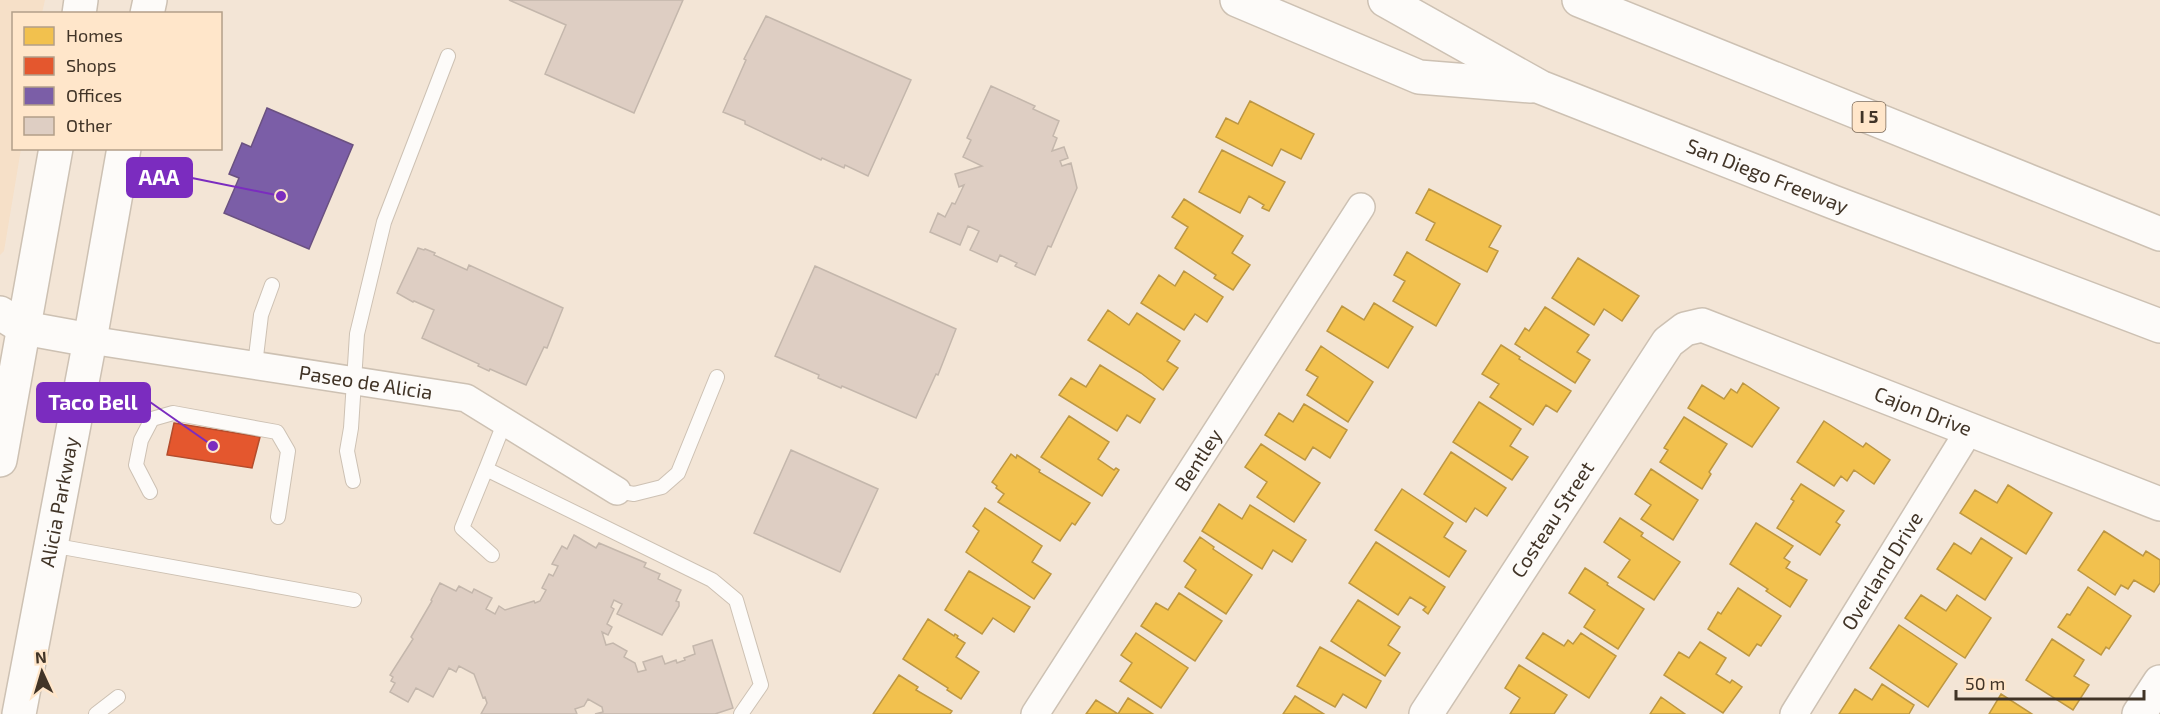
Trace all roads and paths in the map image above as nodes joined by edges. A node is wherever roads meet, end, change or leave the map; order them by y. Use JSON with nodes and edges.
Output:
{"nodes":[{"id":1,"x":1237,"y":0,"type":"edge"},
{"id":2,"x":1385,"y":0,"type":"edge"},
{"id":3,"x":1579,"y":0,"type":"edge"},
{"id":4,"x":448,"y":56,"type":"dead end"},
{"id":5,"x":1540,"y":87,"type":"junction"},
{"id":6,"x":55,"y":150,"type":"edge"},
{"id":7,"x":124,"y":150,"type":"edge"},
{"id":8,"x":1361,"y":207,"type":"dead end"},
{"id":9,"x":2160,"y":234,"type":"edge"},
{"id":10,"x":272,"y":285,"type":"dead end"},
{"id":11,"x":8,"y":323,"type":"edge"},
{"id":12,"x":2160,"y":326,"type":"edge"},
{"id":13,"x":1685,"y":328,"type":"joint"},
{"id":14,"x":90,"y":340,"type":"junction"},
{"id":15,"x":255,"y":365,"type":"junction"},
{"id":16,"x":717,"y":377,"type":"dead end"},
{"id":17,"x":354,"y":381,"type":"junction"},
{"id":18,"x":505,"y":422,"type":"junction"},
{"id":19,"x":1970,"y":429,"type":"junction"},
{"id":20,"x":0,"y":460,"type":"edge"},
{"id":21,"x":486,"y":469,"type":"junction"},
{"id":22,"x":353,"y":482,"type":"dead end"},
{"id":23,"x":617,"y":491,"type":"joint"},
{"id":24,"x":150,"y":492,"type":"dead end"},
{"id":25,"x":2160,"y":504,"type":"edge"},
{"id":26,"x":278,"y":517,"type":"dead end"},
{"id":27,"x":51,"y":544,"type":"junction"},
{"id":28,"x":492,"y":555,"type":"dead end"},
{"id":29,"x":354,"y":600,"type":"dead end"},
{"id":30,"x":2160,"y":682,"type":"edge"},
{"id":31,"x":118,"y":697,"type":"dead end"},
{"id":32,"x":19,"y":714,"type":"edge"},
{"id":33,"x":96,"y":714,"type":"edge"},
{"id":34,"x":741,"y":714,"type":"edge"},
{"id":35,"x":1035,"y":714,"type":"edge"},
{"id":36,"x":1426,"y":714,"type":"edge"},
{"id":37,"x":1794,"y":714,"type":"edge"},
{"id":38,"x":2139,"y":714,"type":"edge"}],
"edges":[{"from":1,"to":5,"type":"main road"},
{"from":2,"to":5,"type":"main road","name":"San Diego Freeway"},
{"from":3,"to":9,"type":"main road","number":"I 5"},
{"from":4,"to":17,"type":"lane"},
{"from":5,"to":12,"type":"main road","name":"San Diego Freeway"},
{"from":6,"to":11,"type":"main road"},
{"from":7,"to":14,"type":"main road","name":"Alicia Parkway"},
{"from":8,"to":35,"type":"street","name":"Bentley"},
{"from":10,"to":15,"type":"lane"},
{"from":11,"to":14,"type":"main road"},
{"from":11,"to":20,"type":"main road"},
{"from":13,"to":19,"type":"main road","name":"Cajon Drive"},
{"from":13,"to":36,"type":"main road","name":"Costeau Street"},
{"from":14,"to":15,"type":"street","name":"Paseo de Alicia"},
{"from":14,"to":27,"type":"main road","name":"Alicia Parkway"},
{"from":15,"to":17,"type":"street","name":"Paseo de Alicia"},
{"from":16,"to":23,"type":"lane"},
{"from":17,"to":18,"type":"street","name":"Paseo de Alicia"},
{"from":17,"to":22,"type":"lane"},
{"from":18,"to":21,"type":"lane"},
{"from":18,"to":23,"type":"street","name":"Paseo de Alicia"},
{"from":19,"to":25,"type":"main road","name":"Cajon Drive"},
{"from":19,"to":37,"type":"street","name":"Overland Drive"},
{"from":21,"to":28,"type":"lane"},
{"from":21,"to":34,"type":"lane"},
{"from":24,"to":26,"type":"lane"},
{"from":27,"to":29,"type":"lane"},
{"from":27,"to":32,"type":"main road","name":"Alicia Parkway"},
{"from":30,"to":38,"type":"main road"},
{"from":31,"to":33,"type":"lane"}]}
